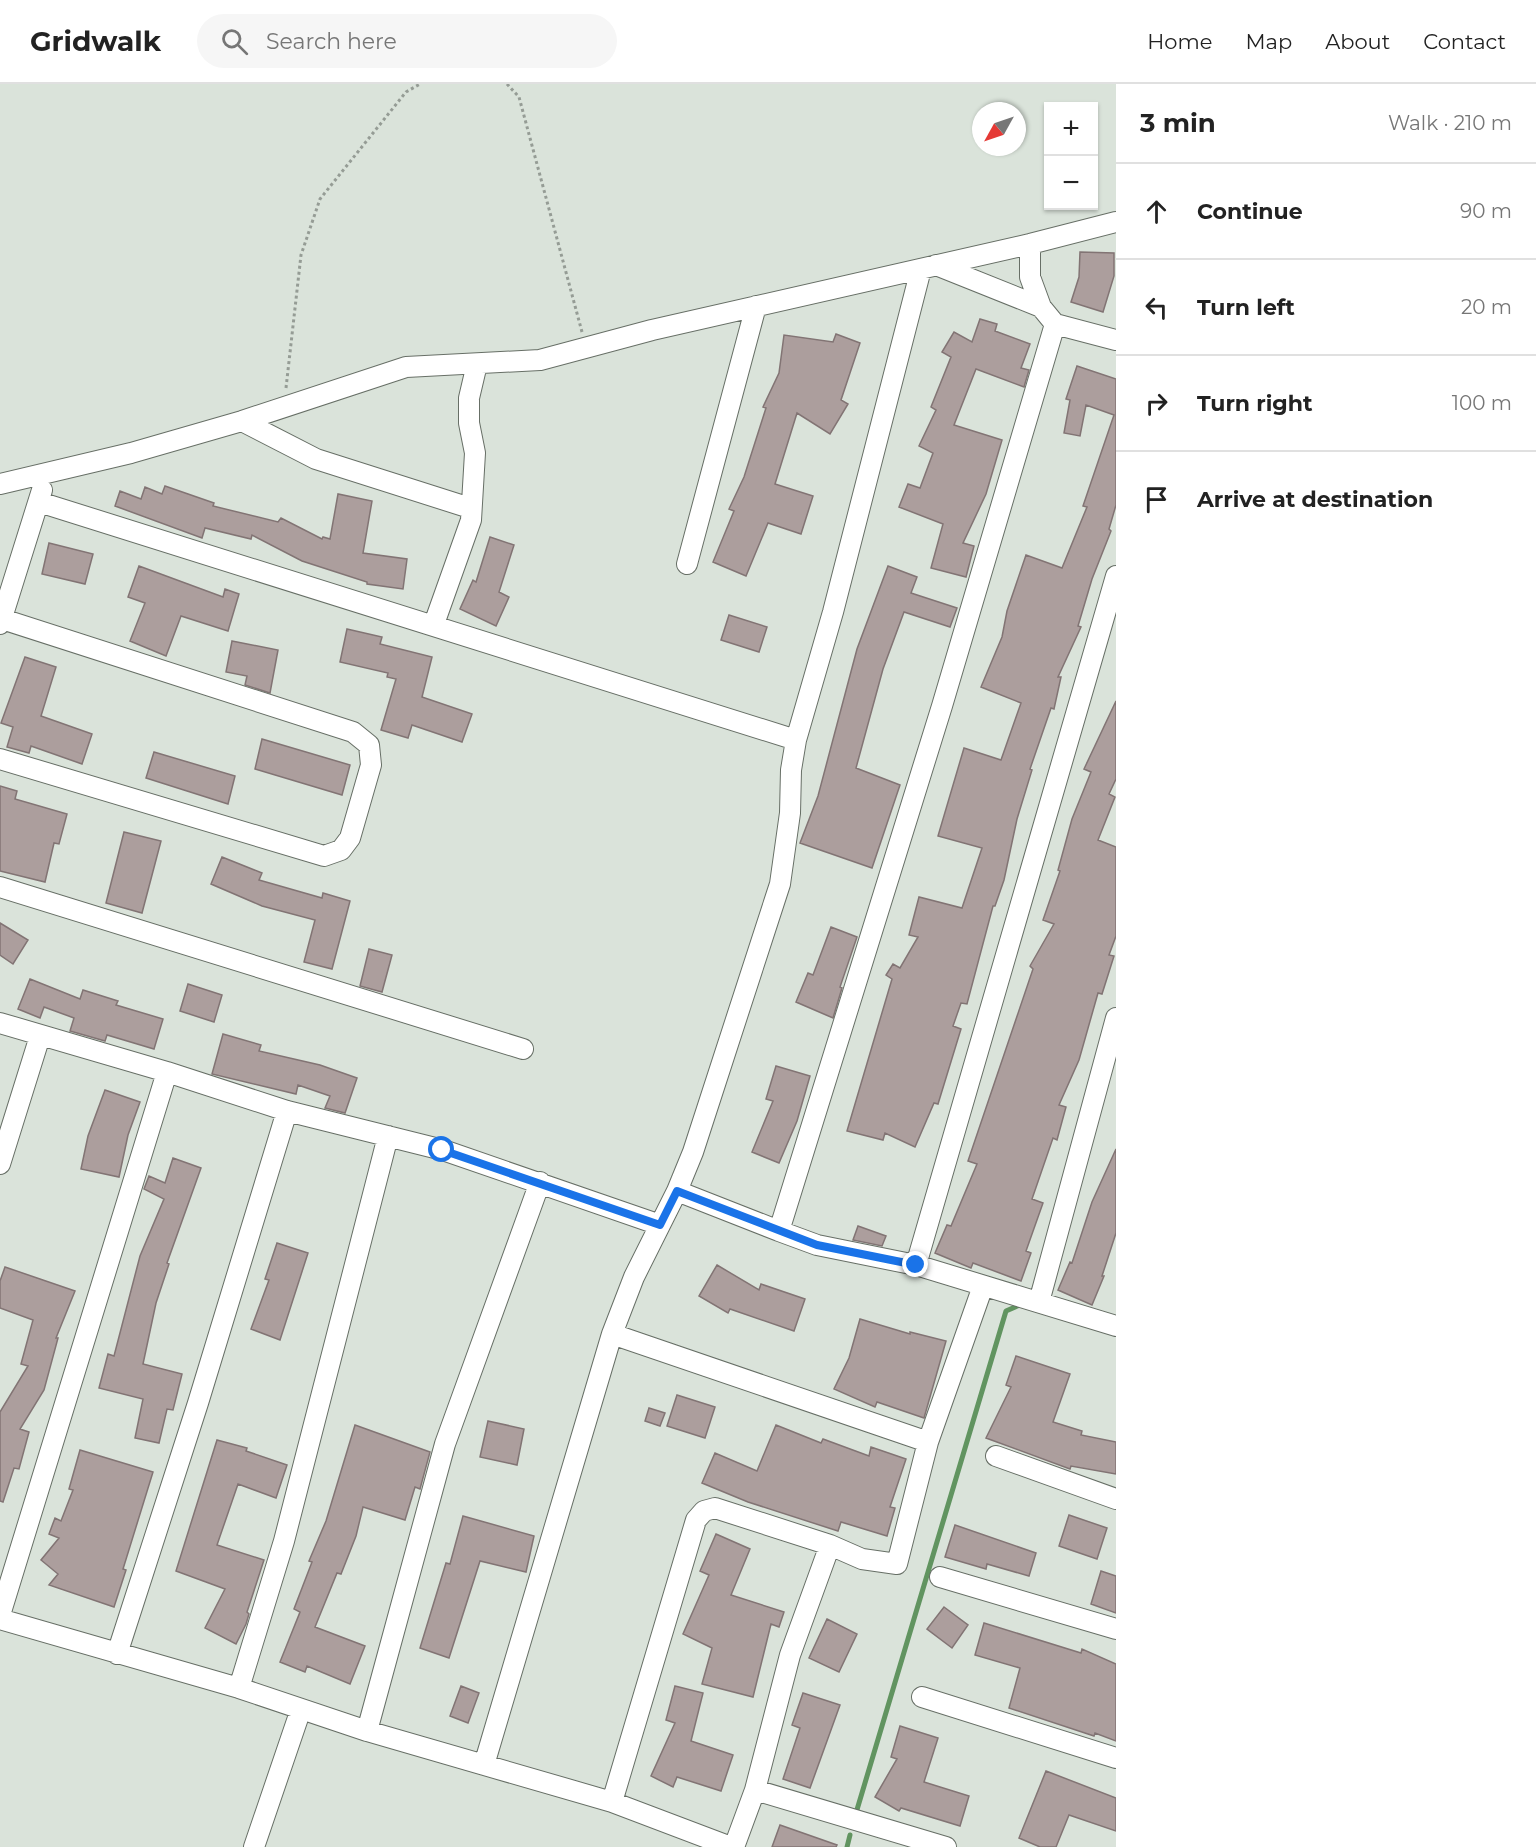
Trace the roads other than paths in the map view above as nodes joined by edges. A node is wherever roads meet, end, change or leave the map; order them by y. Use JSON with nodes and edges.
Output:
{"nodes":[{"id":1,"x":1116,"y":222,"type":"edge"},
{"id":2,"x":1030,"y":244,"type":"junction"},
{"id":3,"x":929,"y":267,"type":"junction"},
{"id":4,"x":756,"y":306,"type":"junction"},
{"id":5,"x":1041,"y":308,"type":"junction"},
{"id":6,"x":1055,"y":324,"type":"junction"},
{"id":7,"x":1116,"y":340,"type":"edge"},
{"id":8,"x":477,"y":364,"type":"junction"},
{"id":9,"x":243,"y":421,"type":"junction"},
{"id":10,"x":47,"y":473,"type":"junction"},
{"id":11,"x":0,"y":483,"type":"edge"},
{"id":12,"x":39,"y":502,"type":"junction"},
{"id":13,"x":470,"y":508,"type":"junction"},
{"id":14,"x":687,"y":564,"type":"dead end"},
{"id":15,"x":1116,"y":576,"type":"edge"},
{"id":16,"x":1,"y":622,"type":"edge"},
{"id":17,"x":434,"y":624,"type":"junction"},
{"id":18,"x":796,"y":740,"type":"junction"},
{"id":19,"x":0,"y":759,"type":"edge"},
{"id":20,"x":0,"y":887,"type":"edge"},
{"id":21,"x":1116,"y":1018,"type":"edge"},
{"id":22,"x":0,"y":1023,"type":"edge"},
{"id":23,"x":40,"y":1036,"type":"junction"},
{"id":24,"x":523,"y":1049,"type":"dead end"},
{"id":25,"x":167,"y":1072,"type":"junction"},
{"id":26,"x":287,"y":1111,"type":"junction"},
{"id":27,"x":388,"y":1136,"type":"junction"},
{"id":28,"x":0,"y":1164,"type":"edge"},
{"id":29,"x":540,"y":1182,"type":"junction"},
{"id":30,"x":677,"y":1191,"type":"junction"},
{"id":31,"x":660,"y":1225,"type":"junction"},
{"id":32,"x":779,"y":1232,"type":"junction"},
{"id":33,"x":916,"y":1265,"type":"junction"},
{"id":34,"x":983,"y":1286,"type":"junction"},
{"id":35,"x":1039,"y":1302,"type":"junction"},
{"id":36,"x":1116,"y":1326,"type":"edge"},
{"id":37,"x":612,"y":1334,"type":"junction"},
{"id":38,"x":928,"y":1442,"type":"junction"},
{"id":39,"x":996,"y":1456,"type":"dead end"},
{"id":40,"x":1116,"y":1499,"type":"edge"},
{"id":41,"x":830,"y":1545,"type":"junction"},
{"id":42,"x":940,"y":1577,"type":"dead end"},
{"id":43,"x":0,"y":1617,"type":"edge"},
{"id":44,"x":1116,"y":1629,"type":"edge"},
{"id":45,"x":117,"y":1654,"type":"junction"},
{"id":46,"x":239,"y":1688,"type":"junction"},
{"id":47,"x":922,"y":1697,"type":"dead end"},
{"id":48,"x":301,"y":1708,"type":"junction"},
{"id":49,"x":367,"y":1731,"type":"junction"},
{"id":50,"x":1116,"y":1758,"type":"edge"},
{"id":51,"x":484,"y":1765,"type":"junction"},
{"id":52,"x":755,"y":1790,"type":"junction"},
{"id":53,"x":612,"y":1802,"type":"junction"},
{"id":54,"x":254,"y":1847,"type":"edge"},
{"id":55,"x":732,"y":1847,"type":"edge"},
{"id":56,"x":946,"y":1847,"type":"edge"}],
"edges":[{"from":1,"to":2,"type":"street"},
{"from":2,"to":3,"type":"street"},
{"from":2,"to":5,"type":"street"},
{"from":3,"to":4,"type":"street"},
{"from":3,"to":5,"type":"street"},
{"from":3,"to":18,"type":"street"},
{"from":4,"to":8,"type":"street"},
{"from":4,"to":14,"type":"street"},
{"from":5,"to":6,"type":"street"},
{"from":6,"to":7,"type":"street"},
{"from":6,"to":32,"type":"street"},
{"from":8,"to":9,"type":"street"},
{"from":8,"to":13,"type":"street"},
{"from":9,"to":10,"type":"street"},
{"from":9,"to":13,"type":"street"},
{"from":10,"to":11,"type":"street"},
{"from":10,"to":12,"type":"street"},
{"from":12,"to":16,"type":"street"},
{"from":12,"to":17,"type":"street"},
{"from":13,"to":17,"type":"street"},
{"from":15,"to":33,"type":"street"},
{"from":16,"to":19,"type":"street"},
{"from":17,"to":18,"type":"street"},
{"from":18,"to":30,"type":"street"},
{"from":20,"to":24,"type":"street"},
{"from":21,"to":35,"type":"street"},
{"from":22,"to":23,"type":"street"},
{"from":23,"to":25,"type":"street"},
{"from":23,"to":28,"type":"street"},
{"from":25,"to":26,"type":"street"},
{"from":25,"to":43,"type":"street"},
{"from":26,"to":27,"type":"street"},
{"from":26,"to":45,"type":"street"},
{"from":27,"to":29,"type":"street"},
{"from":27,"to":46,"type":"street"},
{"from":29,"to":31,"type":"street"},
{"from":29,"to":49,"type":"street"},
{"from":30,"to":31,"type":"street"},
{"from":30,"to":32,"type":"street"},
{"from":31,"to":37,"type":"street"},
{"from":32,"to":33,"type":"street"},
{"from":33,"to":34,"type":"street"},
{"from":34,"to":35,"type":"street"},
{"from":34,"to":38,"type":"street"},
{"from":35,"to":36,"type":"street"},
{"from":37,"to":38,"type":"street"},
{"from":37,"to":51,"type":"street"},
{"from":38,"to":41,"type":"street"},
{"from":39,"to":40,"type":"street"},
{"from":41,"to":52,"type":"street"},
{"from":41,"to":53,"type":"street"},
{"from":42,"to":44,"type":"street"},
{"from":43,"to":45,"type":"street"},
{"from":45,"to":46,"type":"street"},
{"from":46,"to":48,"type":"street"},
{"from":47,"to":50,"type":"street"},
{"from":48,"to":49,"type":"street"},
{"from":48,"to":54,"type":"street"},
{"from":49,"to":51,"type":"street"},
{"from":51,"to":53,"type":"street"},
{"from":52,"to":55,"type":"street"},
{"from":52,"to":56,"type":"street"},
{"from":53,"to":55,"type":"street"}]}
